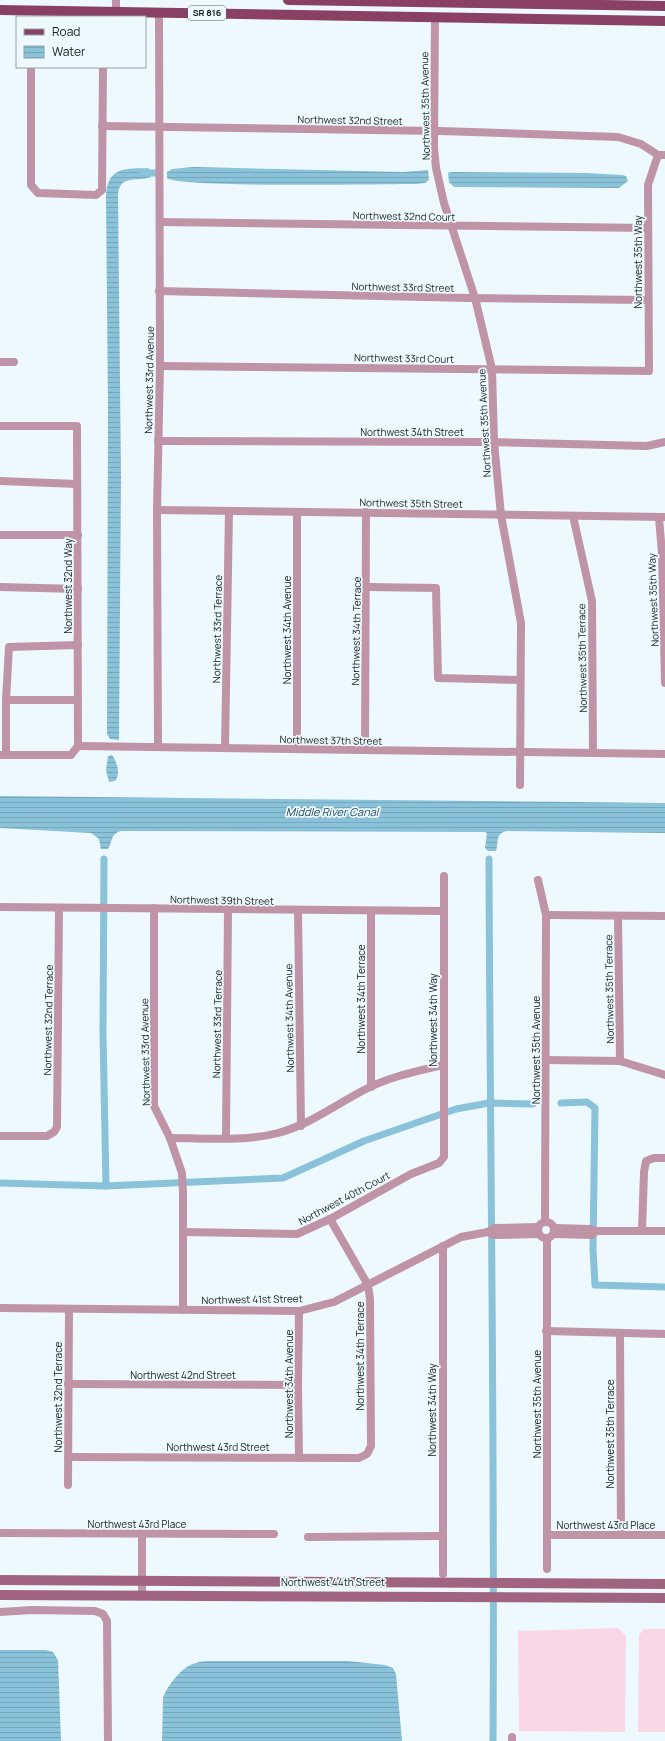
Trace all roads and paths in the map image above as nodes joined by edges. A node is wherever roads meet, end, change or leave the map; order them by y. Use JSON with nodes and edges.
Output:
{"nodes":[{"id":1,"x":116,"y":0,"type":"edge"},
{"id":2,"x":288,"y":0,"type":"edge"},
{"id":3,"x":399,"y":1,"type":"edge"},
{"id":4,"x":457,"y":3,"type":"junction"},
{"id":5,"x":605,"y":3,"type":"edge"},
{"id":6,"x":624,"y":6,"type":"junction"},
{"id":7,"x":665,"y":6,"type":"edge"},
{"id":8,"x":0,"y":10,"type":"edge"},
{"id":9,"x":116,"y":12,"type":"junction"},
{"id":10,"x":159,"y":12,"type":"junction"},
{"id":11,"x":31,"y":14,"type":"edge"},
{"id":12,"x":101,"y":14,"type":"edge"},
{"id":13,"x":435,"y":17,"type":"junction"},
{"id":14,"x":592,"y":19,"type":"junction"},
{"id":15,"x":605,"y":20,"type":"junction"},
{"id":16,"x":665,"y":21,"type":"edge"},
{"id":17,"x":31,"y":68,"type":"edge"},
{"id":18,"x":103,"y":68,"type":"edge"},
{"id":19,"x":102,"y":126,"type":"junction"},
{"id":20,"x":160,"y":128,"type":"junction"},
{"id":21,"x":434,"y":131,"type":"junction"},
{"id":22,"x":661,"y":155,"type":"edge"},
{"id":23,"x":160,"y":222,"type":"junction"},
{"id":24,"x":451,"y":226,"type":"junction"},
{"id":25,"x":648,"y":228,"type":"junction"},
{"id":26,"x":159,"y":291,"type":"junction"},
{"id":27,"x":475,"y":298,"type":"junction"},
{"id":28,"x":647,"y":300,"type":"junction"},
{"id":29,"x":0,"y":362,"type":"edge"},
{"id":30,"x":14,"y":362,"type":"dead end"},
{"id":31,"x":160,"y":366,"type":"junction"},
{"id":32,"x":492,"y":369,"type":"junction"},
{"id":33,"x":649,"y":371,"type":"joint"},
{"id":34,"x":0,"y":426,"type":"edge"},
{"id":35,"x":158,"y":441,"type":"junction"},
{"id":36,"x":494,"y":442,"type":"junction"},
{"id":37,"x":665,"y":442,"type":"edge"},
{"id":38,"x":0,"y":481,"type":"edge"},
{"id":39,"x":77,"y":484,"type":"junction"},
{"id":40,"x":157,"y":510,"type":"junction"},
{"id":41,"x":229,"y":511,"type":"junction"},
{"id":42,"x":297,"y":512,"type":"junction"},
{"id":43,"x":366,"y":512,"type":"junction"},
{"id":44,"x":501,"y":515,"type":"junction"},
{"id":45,"x":573,"y":516,"type":"junction"},
{"id":46,"x":662,"y":517,"type":"edge"},
{"id":47,"x":0,"y":535,"type":"edge"},
{"id":48,"x":78,"y":535,"type":"junction"},
{"id":49,"x":0,"y":587,"type":"edge"},
{"id":50,"x":367,"y":587,"type":"junction"},
{"id":51,"x":78,"y":589,"type":"junction"},
{"id":52,"x":78,"y":646,"type":"junction"},
{"id":53,"x":520,"y":680,"type":"junction"},
{"id":54,"x":665,"y":683,"type":"edge"},
{"id":55,"x":6,"y":700,"type":"junction"},
{"id":56,"x":78,"y":700,"type":"junction"},
{"id":57,"x":78,"y":746,"type":"junction"},
{"id":58,"x":158,"y":747,"type":"junction"},
{"id":59,"x":225,"y":748,"type":"junction"},
{"id":60,"x":297,"y":749,"type":"junction"},
{"id":61,"x":365,"y":750,"type":"junction"},
{"id":62,"x":520,"y":752,"type":"junction"},
{"id":63,"x":593,"y":753,"type":"junction"},
{"id":64,"x":665,"y":754,"type":"edge"},
{"id":65,"x":3,"y":755,"type":"edge"},
{"id":66,"x":520,"y":786,"type":"dead end"},
{"id":67,"x":444,"y":876,"type":"dead end"},
{"id":68,"x":538,"y":880,"type":"dead end"},
{"id":69,"x":0,"y":907,"type":"edge"},
{"id":70,"x":60,"y":908,"type":"junction"},
{"id":71,"x":154,"y":908,"type":"junction"},
{"id":72,"x":228,"y":910,"type":"junction"},
{"id":73,"x":298,"y":911,"type":"junction"},
{"id":74,"x":370,"y":911,"type":"junction"},
{"id":75,"x":443,"y":911,"type":"junction"},
{"id":76,"x":546,"y":915,"type":"junction"},
{"id":77,"x":618,"y":916,"type":"junction"},
{"id":78,"x":665,"y":916,"type":"edge"},
{"id":79,"x":546,"y":1060,"type":"junction"},
{"id":80,"x":620,"y":1061,"type":"junction"},
{"id":81,"x":443,"y":1065,"type":"junction"},
{"id":82,"x":665,"y":1075,"type":"edge"},
{"id":83,"x":371,"y":1087,"type":"junction"},
{"id":84,"x":301,"y":1126,"type":"junction"},
{"id":85,"x":0,"y":1136,"type":"edge"},
{"id":86,"x":226,"y":1137,"type":"junction"},
{"id":87,"x":170,"y":1138,"type":"junction"},
{"id":88,"x":665,"y":1158,"type":"edge"},
{"id":89,"x":439,"y":1163,"type":"joint"},
{"id":90,"x":330,"y":1219,"type":"junction"},
{"id":91,"x":541,"y":1228,"type":"junction"},
{"id":92,"x":642,"y":1231,"type":"junction"},
{"id":93,"x":665,"y":1231,"type":"edge"},
{"id":94,"x":184,"y":1232,"type":"junction"},
{"id":95,"x":552,"y":1234,"type":"junction"},
{"id":96,"x":443,"y":1246,"type":"junction"},
{"id":97,"x":368,"y":1285,"type":"junction"},
{"id":98,"x":0,"y":1308,"type":"edge"},
{"id":99,"x":69,"y":1309,"type":"junction"},
{"id":100,"x":183,"y":1310,"type":"junction"},
{"id":101,"x":299,"y":1311,"type":"junction"},
{"id":102,"x":546,"y":1331,"type":"junction"},
{"id":103,"x":620,"y":1334,"type":"junction"},
{"id":104,"x":665,"y":1334,"type":"edge"},
{"id":105,"x":68,"y":1384,"type":"junction"},
{"id":106,"x":298,"y":1385,"type":"junction"},
{"id":107,"x":367,"y":1454,"type":"joint"},
{"id":108,"x":68,"y":1457,"type":"junction"},
{"id":109,"x":299,"y":1458,"type":"junction"},
{"id":110,"x":68,"y":1485,"type":"dead end"},
{"id":111,"x":0,"y":1533,"type":"edge"},
{"id":112,"x":142,"y":1534,"type":"junction"},
{"id":113,"x":274,"y":1534,"type":"dead end"},
{"id":114,"x":548,"y":1535,"type":"junction"},
{"id":115,"x":620,"y":1535,"type":"junction"},
{"id":116,"x":665,"y":1535,"type":"edge"},
{"id":117,"x":442,"y":1536,"type":"junction"},
{"id":118,"x":308,"y":1537,"type":"dead end"},
{"id":119,"x":547,"y":1569,"type":"dead end"},
{"id":120,"x":441,"y":1578,"type":"junction"},
{"id":121,"x":0,"y":1580,"type":"edge"},
{"id":122,"x":142,"y":1581,"type":"junction"},
{"id":123,"x":665,"y":1584,"type":"edge"},
{"id":124,"x":0,"y":1595,"type":"edge"},
{"id":125,"x":142,"y":1596,"type":"junction"},
{"id":126,"x":439,"y":1597,"type":"junction"},
{"id":127,"x":665,"y":1598,"type":"edge"},
{"id":128,"x":0,"y":1612,"type":"edge"},
{"id":129,"x":108,"y":1741,"type":"edge"}],
"edges":[{"from":1,"to":9,"type":"street"},
{"from":2,"to":3,"type":"main road"},
{"from":3,"to":4,"type":"main road"},
{"from":4,"to":5,"type":"main road"},
{"from":4,"to":13,"type":"main road"},
{"from":5,"to":6,"type":"main road"},
{"from":5,"to":14,"type":"main road"},
{"from":6,"to":7,"type":"main road"},
{"from":6,"to":15,"type":"main road"},
{"from":8,"to":11,"type":"main road","number":"SR 816"},
{"from":9,"to":10,"type":"main road","number":"SR 816"},
{"from":9,"to":12,"type":"main road","number":"SR 816"},
{"from":10,"to":13,"type":"main road","number":"SR 816"},
{"from":10,"to":20,"type":"street","name":"Northwest 33rd Avenue"},
{"from":11,"to":12,"type":"main road","number":"SR 816"},
{"from":13,"to":14,"type":"main road","number":"SR 816"},
{"from":13,"to":21,"type":"street","name":"Northwest 35th Avenue"},
{"from":14,"to":15,"type":"main road","number":"SR 816"},
{"from":15,"to":16,"type":"main road","number":"SR 816"},
{"from":17,"to":19,"type":"street"},
{"from":18,"to":19,"type":"street"},
{"from":19,"to":20,"type":"street","name":"Northwest 32nd Street"},
{"from":20,"to":21,"type":"street","name":"Northwest 32nd Street"},
{"from":20,"to":23,"type":"street","name":"Northwest 33rd Avenue"},
{"from":21,"to":22,"type":"street","name":"Northwest 32nd Street"},
{"from":21,"to":24,"type":"street","name":"Northwest 35th Avenue"},
{"from":22,"to":25,"type":"street","name":"Northwest 35th Way"},
{"from":23,"to":24,"type":"street","name":"Northwest 32nd Court"},
{"from":23,"to":26,"type":"street","name":"Northwest 33rd Avenue"},
{"from":24,"to":25,"type":"street","name":"Northwest 32nd Court"},
{"from":24,"to":27,"type":"street","name":"Northwest 35th Avenue"},
{"from":25,"to":28,"type":"street","name":"Northwest 35th Way"},
{"from":26,"to":27,"type":"street","name":"Northwest 33rd Street"},
{"from":26,"to":31,"type":"street","name":"Northwest 33rd Avenue"},
{"from":27,"to":28,"type":"street","name":"Northwest 33rd Street"},
{"from":27,"to":32,"type":"street","name":"Northwest 35th Avenue"},
{"from":28,"to":33,"type":"street","name":"Northwest 35th Way"},
{"from":29,"to":30,"type":"street"},
{"from":31,"to":32,"type":"street","name":"Northwest 33rd Court"},
{"from":31,"to":35,"type":"street","name":"Northwest 33rd Avenue"},
{"from":32,"to":33,"type":"street","name":"Northwest 33rd Court"},
{"from":32,"to":36,"type":"street","name":"Northwest 35th Avenue"},
{"from":34,"to":39,"type":"street","name":"Northwest 32nd Way"},
{"from":35,"to":36,"type":"street","name":"Northwest 34th Street"},
{"from":35,"to":40,"type":"street","name":"Northwest 33rd Avenue"},
{"from":36,"to":37,"type":"street","name":"Northwest 34th Street"},
{"from":36,"to":44,"type":"street","name":"Northwest 35th Avenue"},
{"from":38,"to":39,"type":"street"},
{"from":39,"to":48,"type":"street","name":"Northwest 32nd Way"},
{"from":40,"to":41,"type":"street","name":"Northwest 35th Street"},
{"from":40,"to":58,"type":"street","name":"Northwest 33rd Avenue"},
{"from":41,"to":42,"type":"street","name":"Northwest 35th Street"},
{"from":41,"to":59,"type":"street","name":"Northwest 33rd Terrace"},
{"from":42,"to":43,"type":"street","name":"Northwest 35th Street"},
{"from":42,"to":60,"type":"street","name":"Northwest 34th Avenue"},
{"from":43,"to":44,"type":"street","name":"Northwest 35th Street"},
{"from":43,"to":50,"type":"street","name":"Northwest 34th Terrace"},
{"from":44,"to":45,"type":"street","name":"Northwest 35th Street"},
{"from":44,"to":53,"type":"street","name":"Northwest 35th Avenue"},
{"from":45,"to":46,"type":"street","name":"Northwest 35th Street"},
{"from":45,"to":63,"type":"street","name":"Northwest 35th Terrace"},
{"from":46,"to":54,"type":"street","name":"Northwest 35th Way"},
{"from":47,"to":48,"type":"street"},
{"from":48,"to":51,"type":"street","name":"Northwest 32nd Way"},
{"from":49,"to":51,"type":"street"},
{"from":50,"to":53,"type":"street"},
{"from":50,"to":61,"type":"street","name":"Northwest 34th Terrace"},
{"from":51,"to":52,"type":"street","name":"Northwest 32nd Way"},
{"from":52,"to":55,"type":"street"},
{"from":52,"to":56,"type":"street","name":"Northwest 32nd Way"},
{"from":53,"to":62,"type":"street","name":"Northwest 35th Avenue"},
{"from":55,"to":56,"type":"street"},
{"from":55,"to":65,"type":"street"},
{"from":56,"to":57,"type":"street","name":"Northwest 32nd Way"},
{"from":57,"to":58,"type":"street","name":"Northwest 37th Street"},
{"from":57,"to":65,"type":"street"},
{"from":58,"to":59,"type":"street","name":"Northwest 37th Street"},
{"from":59,"to":60,"type":"street","name":"Northwest 37th Street"},
{"from":60,"to":61,"type":"street","name":"Northwest 37th Street"},
{"from":61,"to":62,"type":"street","name":"Northwest 37th Street"},
{"from":62,"to":63,"type":"street","name":"Northwest 37th Street"},
{"from":62,"to":66,"type":"street","name":"Northwest 35th Avenue"},
{"from":63,"to":64,"type":"street","name":"Northwest 37th Street"},
{"from":67,"to":75,"type":"street","name":"Northwest 34th Way"},
{"from":68,"to":76,"type":"street","name":"Northwest 35th Avenue"},
{"from":69,"to":70,"type":"street","name":"Northwest 39th Street"},
{"from":70,"to":71,"type":"street","name":"Northwest 39th Street"},
{"from":70,"to":85,"type":"street","name":"Northwest 32nd Terrace"},
{"from":71,"to":72,"type":"street","name":"Northwest 39th Street"},
{"from":71,"to":87,"type":"street","name":"Northwest 33rd Avenue"},
{"from":72,"to":73,"type":"street","name":"Northwest 39th Street"},
{"from":72,"to":86,"type":"street","name":"Northwest 33rd Terrace"},
{"from":73,"to":74,"type":"street","name":"Northwest 39th Street"},
{"from":73,"to":84,"type":"street","name":"Northwest 34th Avenue"},
{"from":74,"to":75,"type":"street","name":"Northwest 39th Street"},
{"from":74,"to":83,"type":"street","name":"Northwest 34th Terrace"},
{"from":75,"to":81,"type":"street","name":"Northwest 34th Way"},
{"from":76,"to":77,"type":"street"},
{"from":76,"to":79,"type":"street","name":"Northwest 35th Avenue"},
{"from":77,"to":78,"type":"street"},
{"from":77,"to":80,"type":"street","name":"Northwest 35th Terrace"},
{"from":79,"to":80,"type":"street"},
{"from":79,"to":91,"type":"street","name":"Northwest 35th Avenue"},
{"from":80,"to":82,"type":"street"},
{"from":81,"to":83,"type":"street"},
{"from":81,"to":89,"type":"street","name":"Northwest 34th Way"},
{"from":83,"to":84,"type":"street"},
{"from":84,"to":86,"type":"street"},
{"from":86,"to":87,"type":"street"},
{"from":87,"to":94,"type":"street","name":"Northwest 33rd Avenue"},
{"from":88,"to":92,"type":"street"},
{"from":89,"to":90,"type":"street","name":"Northwest 40th Court"},
{"from":90,"to":94,"type":"street","name":"Northwest 40th Court"},
{"from":90,"to":97,"type":"street","name":"Northwest 34th Terrace"},
{"from":91,"to":95,"type":"street"},
{"from":91,"to":95,"type":"street"},
{"from":91,"to":96,"type":"street","name":"Northwest 41st Street"},
{"from":92,"to":93,"type":"street"},
{"from":92,"to":95,"type":"street"},
{"from":94,"to":100,"type":"street","name":"Northwest 33rd Avenue"},
{"from":95,"to":102,"type":"street","name":"Northwest 35th Avenue"},
{"from":96,"to":97,"type":"street","name":"Northwest 41st Street"},
{"from":96,"to":117,"type":"street","name":"Northwest 34th Way"},
{"from":97,"to":101,"type":"street","name":"Northwest 41st Street"},
{"from":97,"to":107,"type":"street","name":"Northwest 34th Terrace"},
{"from":98,"to":99,"type":"street","name":"Northwest 41st Street"},
{"from":99,"to":100,"type":"street","name":"Northwest 41st Street"},
{"from":99,"to":105,"type":"street","name":"Northwest 32nd Terrace"},
{"from":100,"to":101,"type":"street","name":"Northwest 41st Street"},
{"from":101,"to":106,"type":"street","name":"Northwest 34th Avenue"},
{"from":102,"to":103,"type":"street"},
{"from":102,"to":114,"type":"street","name":"Northwest 35th Avenue"},
{"from":103,"to":104,"type":"street"},
{"from":103,"to":115,"type":"street","name":"Northwest 35th Terrace"},
{"from":105,"to":106,"type":"street","name":"Northwest 42nd Street"},
{"from":105,"to":108,"type":"street","name":"Northwest 32nd Terrace"},
{"from":106,"to":109,"type":"street","name":"Northwest 34th Avenue"},
{"from":107,"to":109,"type":"street","name":"Northwest 43rd Street"},
{"from":108,"to":109,"type":"street","name":"Northwest 43rd Street"},
{"from":108,"to":110,"type":"street","name":"Northwest 32nd Terrace"},
{"from":111,"to":112,"type":"street","name":"Northwest 43rd Place"},
{"from":112,"to":113,"type":"street","name":"Northwest 43rd Place"},
{"from":112,"to":122,"type":"street"},
{"from":114,"to":115,"type":"street","name":"Northwest 43rd Place"},
{"from":114,"to":119,"type":"street","name":"Northwest 35th Avenue"},
{"from":115,"to":116,"type":"street","name":"Northwest 43rd Place"},
{"from":117,"to":118,"type":"street"},
{"from":117,"to":120,"type":"street","name":"Northwest 34th Way"},
{"from":120,"to":122,"type":"street","name":"Northwest 44th Street"},
{"from":120,"to":123,"type":"street","name":"Northwest 44th Street"},
{"from":120,"to":126,"type":"street"},
{"from":121,"to":122,"type":"street","name":"Northwest 44th Street"},
{"from":122,"to":125,"type":"street"},
{"from":124,"to":125,"type":"street","name":"Northwest 44th Street"},
{"from":125,"to":126,"type":"street","name":"Northwest 44th Street"},
{"from":126,"to":127,"type":"street","name":"Northwest 44th Street"},
{"from":128,"to":129,"type":"street"}]}
